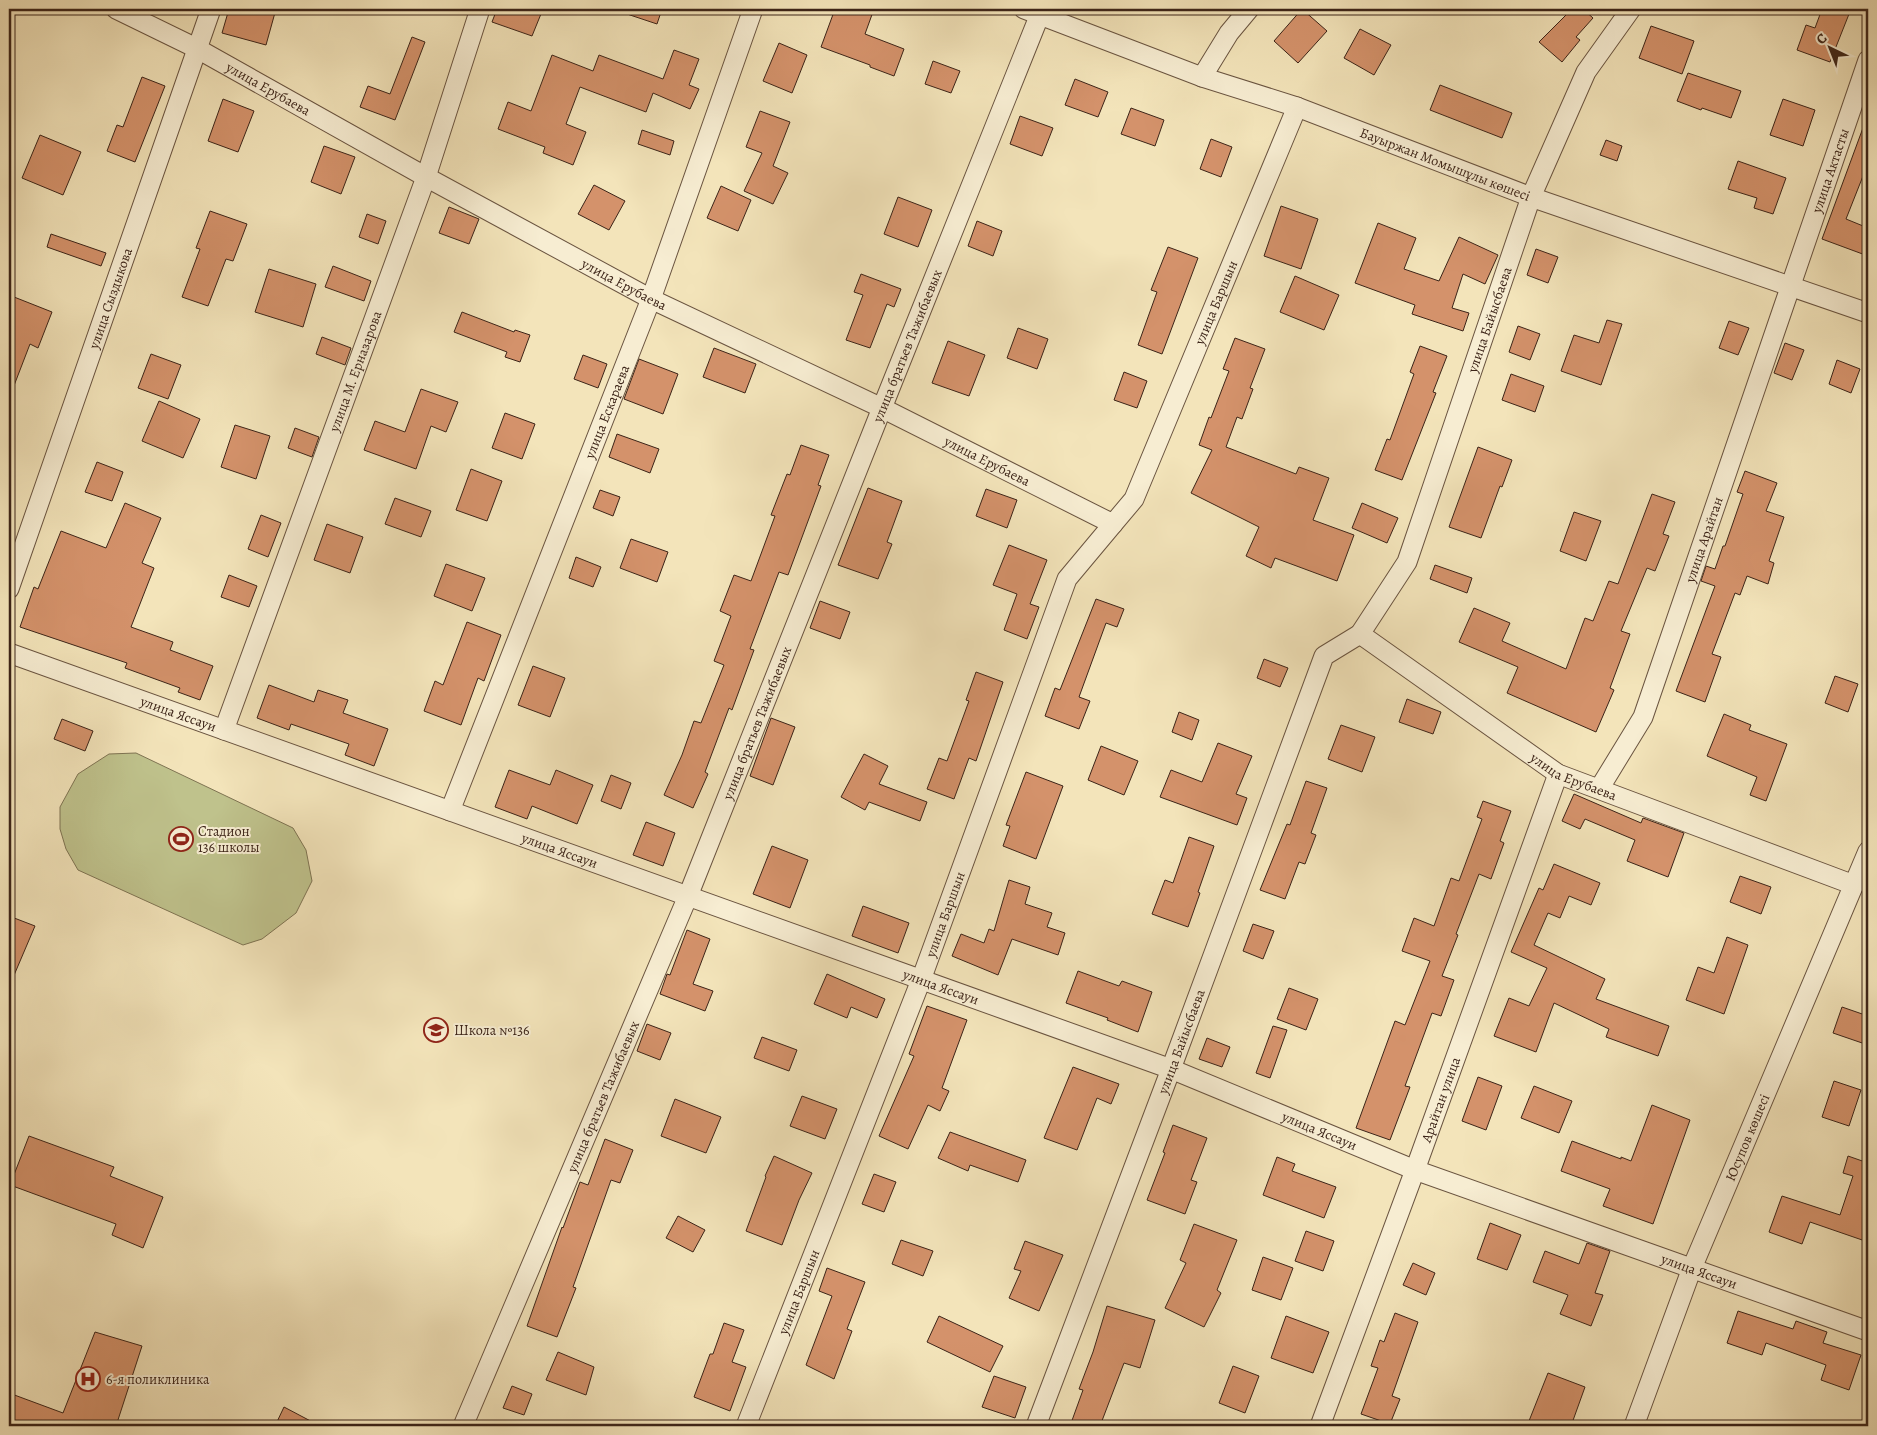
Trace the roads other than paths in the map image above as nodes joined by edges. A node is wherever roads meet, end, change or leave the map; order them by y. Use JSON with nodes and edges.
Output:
{"nodes":[{"id":1,"x":116,"y":9,"type":"edge"},
{"id":2,"x":211,"y":9,"type":"edge"},
{"id":3,"x":480,"y":9,"type":"edge"},
{"id":4,"x":754,"y":9,"type":"edge"},
{"id":5,"x":1250,"y":9,"type":"edge"},
{"id":6,"x":1632,"y":9,"type":"edge"},
{"id":7,"x":1032,"y":12,"type":"edge"},
{"id":8,"x":196,"y":48,"type":"junction"},
{"id":9,"x":1868,"y":60,"type":"edge"},
{"id":10,"x":1202,"y":77,"type":"junction"},
{"id":11,"x":1297,"y":107,"type":"junction"},
{"id":12,"x":426,"y":177,"type":"junction"},
{"id":13,"x":1531,"y":197,"type":"junction"},
{"id":14,"x":1793,"y":283,"type":"junction"},
{"id":15,"x":651,"y":299,"type":"junction"},
{"id":16,"x":1868,"y":313,"type":"edge"},
{"id":17,"x":882,"y":408,"type":"junction"},
{"id":18,"x":1113,"y":524,"type":"junction"},
{"id":19,"x":9,"y":589,"type":"edge"},
{"id":20,"x":1360,"y":634,"type":"junction"},
{"id":21,"x":9,"y":653,"type":"edge"},
{"id":22,"x":224,"y":730,"type":"junction"},
{"id":23,"x":1558,"y":774,"type":"junction"},
{"id":24,"x":1600,"y":789,"type":"junction"},
{"id":25,"x":450,"y":811,"type":"junction"},
{"id":26,"x":1868,"y":851,"type":"edge"},
{"id":27,"x":1854,"y":885,"type":"junction"},
{"id":28,"x":688,"y":896,"type":"junction"},
{"id":29,"x":921,"y":980,"type":"junction"},
{"id":30,"x":1171,"y":1069,"type":"junction"},
{"id":31,"x":1415,"y":1170,"type":"junction"},
{"id":32,"x":1692,"y":1268,"type":"junction"},
{"id":33,"x":1868,"y":1331,"type":"edge"},
{"id":34,"x":463,"y":1426,"type":"edge"},
{"id":35,"x":746,"y":1426,"type":"edge"},
{"id":36,"x":1036,"y":1426,"type":"edge"},
{"id":37,"x":1320,"y":1426,"type":"edge"},
{"id":38,"x":1634,"y":1426,"type":"edge"}],
"edges":[{"from":1,"to":8,"type":"street","name":"улица Ерубаева"},
{"from":2,"to":8,"type":"street","name":"улица Сыздыкова"},
{"from":3,"to":12,"type":"street","name":"улица М. Ерназарова"},
{"from":4,"to":15,"type":"street","name":"улица Ескараева"},
{"from":5,"to":10,"type":"street"},
{"from":6,"to":13,"type":"street","name":"улица Байысбаева"},
{"from":7,"to":10,"type":"street","name":"Бауыржан Момышұлы көшесі"},
{"from":7,"to":17,"type":"street","name":"улица братьев Тажибаевых"},
{"from":8,"to":12,"type":"street","name":"улица Ерубаева"},
{"from":8,"to":19,"type":"street","name":"улица Сыздыкова"},
{"from":9,"to":14,"type":"street","name":"улица Актасты"},
{"from":10,"to":11,"type":"street","name":"Бауыржан Момышұлы көшесі"},
{"from":11,"to":13,"type":"street","name":"Бауыржан Момышұлы көшесі"},
{"from":11,"to":18,"type":"street","name":"улица Баршын"},
{"from":12,"to":15,"type":"street","name":"улица Ерубаева"},
{"from":12,"to":22,"type":"street","name":"улица М. Ерназарова"},
{"from":13,"to":14,"type":"street","name":"Бауыржан Момышұлы көшесі"},
{"from":13,"to":20,"type":"street","name":"улица Байысбаева"},
{"from":14,"to":16,"type":"street","name":"Бауыржан Момышұлы көшесі"},
{"from":14,"to":24,"type":"street","name":"улица Арайтан"},
{"from":15,"to":17,"type":"street","name":"улица Ерубаева"},
{"from":15,"to":25,"type":"street","name":"улица Ескараева"},
{"from":17,"to":18,"type":"street","name":"улица Ерубаева"},
{"from":17,"to":28,"type":"street","name":"улица братьев Тажибаевых"},
{"from":18,"to":29,"type":"street","name":"улица Баршын"},
{"from":20,"to":23,"type":"street","name":"улица Ерубаева"},
{"from":20,"to":30,"type":"street","name":"улица Байысбаева"},
{"from":21,"to":22,"type":"street","name":"улица Яссауи"},
{"from":22,"to":25,"type":"street","name":"улица Яссауи"},
{"from":23,"to":24,"type":"street","name":"улица Ерубаева"},
{"from":23,"to":31,"type":"street","name":"Арайтан улица"},
{"from":24,"to":27,"type":"street","name":"улица Ерубаева"},
{"from":25,"to":28,"type":"street","name":"улица Яссауи"},
{"from":26,"to":27,"type":"street","name":"Юсупов көшесі"},
{"from":27,"to":32,"type":"street","name":"Юсупов көшесі"},
{"from":28,"to":29,"type":"street","name":"улица Яссауи"},
{"from":28,"to":34,"type":"street","name":"улица братьев Тажибаевых"},
{"from":29,"to":30,"type":"street","name":"улица Яссауи"},
{"from":29,"to":35,"type":"street","name":"улица Баршын"},
{"from":30,"to":31,"type":"street","name":"улица Яссауи"},
{"from":30,"to":36,"type":"street","name":"улица Байысбаева"},
{"from":31,"to":32,"type":"street","name":"улица Яссауи"},
{"from":31,"to":37,"type":"street","name":"Арайтан улица"},
{"from":32,"to":33,"type":"street","name":"улица Яссауи"},
{"from":32,"to":38,"type":"street","name":"Юсупов көшесі"}]}
